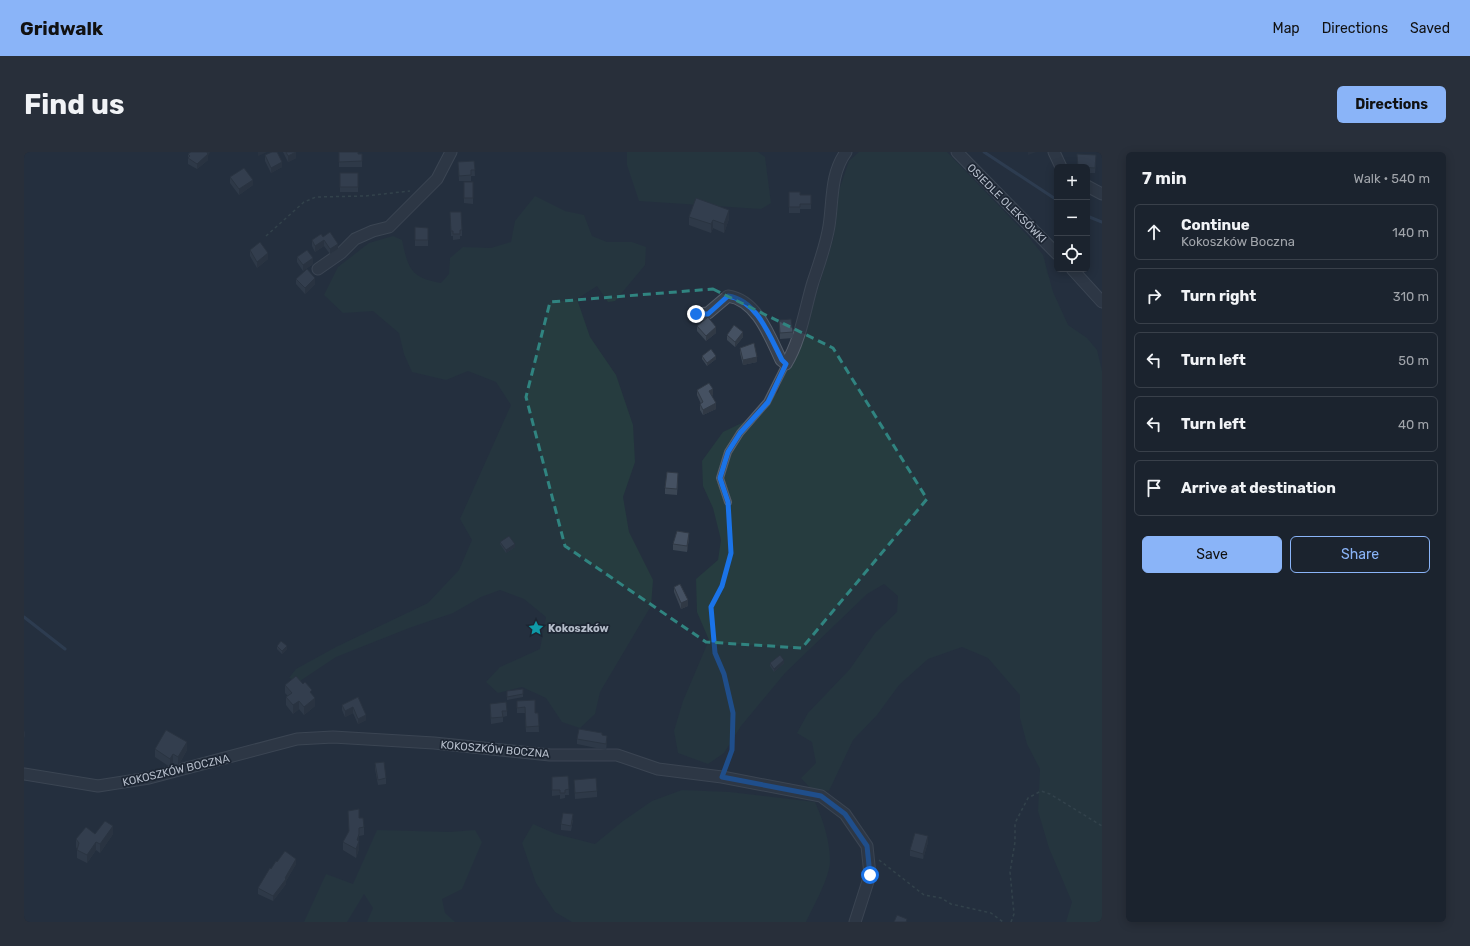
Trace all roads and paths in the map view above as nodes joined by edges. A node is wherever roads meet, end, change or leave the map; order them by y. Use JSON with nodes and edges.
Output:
{"nodes":[{"id":1,"x":451,"y":152,"type":"edge"},
{"id":2,"x":846,"y":152,"type":"edge"},
{"id":3,"x":957,"y":152,"type":"edge"},
{"id":4,"x":1054,"y":152,"type":"edge"},
{"id":5,"x":1060,"y":164,"type":"edge"},
{"id":6,"x":1090,"y":188,"type":"edge"},
{"id":7,"x":411,"y":191,"type":"dead end"},
{"id":8,"x":1102,"y":194,"type":"edge"},
{"id":9,"x":266,"y":236,"type":"dead end"},
{"id":10,"x":1054,"y":251,"type":"edge"},
{"id":11,"x":318,"y":269,"type":"dead end"},
{"id":12,"x":1075,"y":272,"type":"edge"},
{"id":13,"x":1102,"y":302,"type":"edge"},
{"id":14,"x":696,"y":314,"type":"dead end"},
{"id":15,"x":786,"y":364,"type":"junction"},
{"id":16,"x":728,"y":502,"type":"joint"},
{"id":17,"x":24,"y":774,"type":"edge"},
{"id":18,"x":722,"y":777,"type":"junction"},
{"id":19,"x":1102,"y":826,"type":"edge"},
{"id":20,"x":867,"y":846,"type":"junction"},
{"id":21,"x":855,"y":922,"type":"edge"},
{"id":22,"x":1003,"y":922,"type":"edge"},
{"id":23,"x":1011,"y":922,"type":"edge"}],
"edges":[{"from":1,"to":11,"type":"street"},
{"from":2,"to":15,"type":"street"},
{"from":3,"to":10,"type":"street","name":"OSIEDLE OLEKSÓWKI"},
{"from":4,"to":5,"type":"street"},
{"from":6,"to":8,"type":"street"},
{"from":7,"to":9,"type":"path"},
{"from":12,"to":13,"type":"street"},
{"from":14,"to":15,"type":"street"},
{"from":15,"to":16,"type":"lane"},
{"from":16,"to":18,"type":"path"},
{"from":17,"to":18,"type":"street","name":"KOKOSZKÓW BOCZNA"},
{"from":18,"to":20,"type":"street","name":"KOKOSZKÓW BOCZNA"},
{"from":19,"to":23,"type":"path"},
{"from":20,"to":21,"type":"street","name":"KOKOSZKÓW BOCZNA"},
{"from":20,"to":22,"type":"path"}]}
